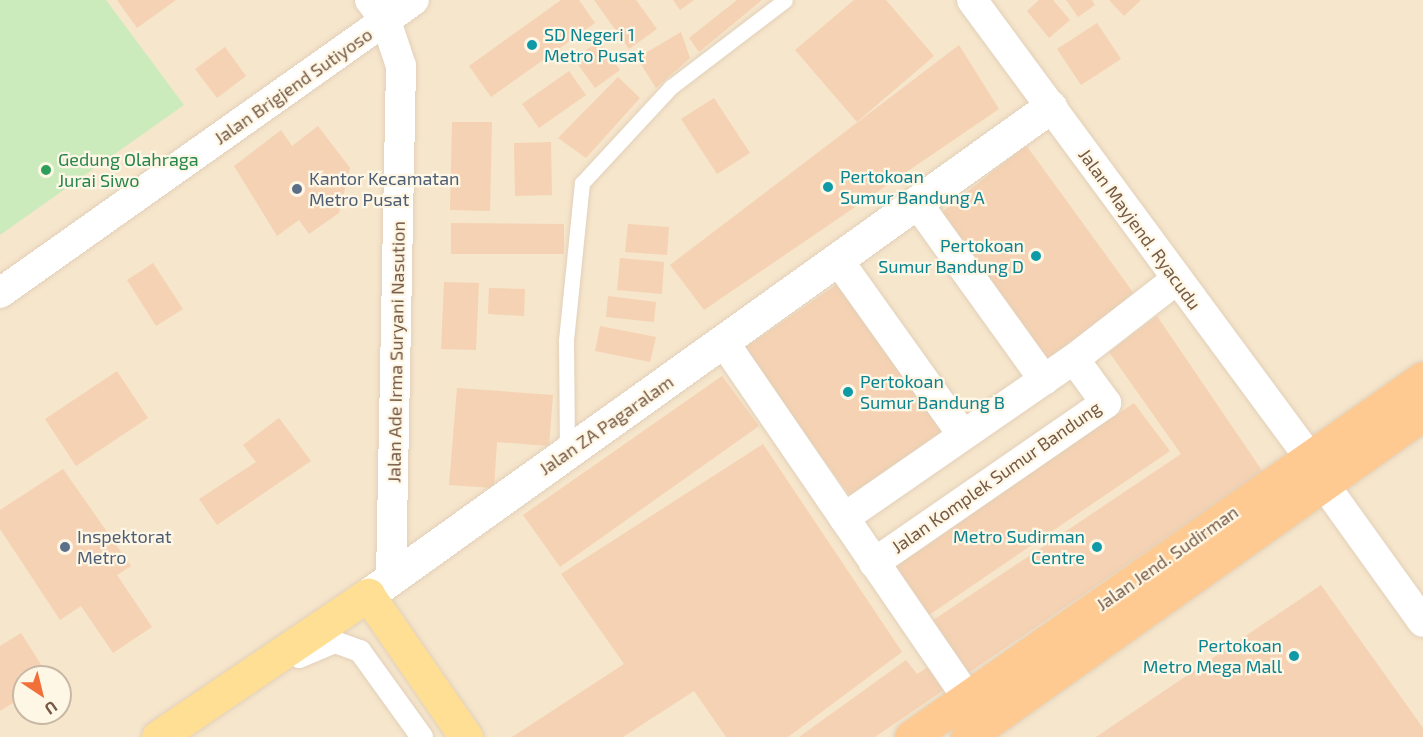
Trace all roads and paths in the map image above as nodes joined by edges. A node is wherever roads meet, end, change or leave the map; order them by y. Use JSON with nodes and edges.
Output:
{"nodes":[{"id":1,"x":785,"y":0,"type":"edge"},
{"id":2,"x":412,"y":2,"type":"edge"},
{"id":3,"x":977,"y":2,"type":"edge"},
{"id":4,"x":378,"y":11,"type":"edge"},
{"id":5,"x":1050,"y":107,"type":"junction"},
{"id":6,"x":917,"y":203,"type":"junction"},
{"id":7,"x":838,"y":260,"type":"junction"},
{"id":8,"x":1177,"y":279,"type":"junction"},
{"id":9,"x":0,"y":293,"type":"edge"},
{"id":10,"x":723,"y":341,"type":"junction"},
{"id":11,"x":1074,"y":359,"type":"junction"},
{"id":12,"x":1423,"y":378,"type":"edge"},
{"id":13,"x":1044,"y":380,"type":"junction"},
{"id":14,"x":1423,"y":414,"type":"edge"},
{"id":15,"x":963,"y":435,"type":"junction"},
{"id":16,"x":567,"y":453,"type":"junction"},
{"id":17,"x":1316,"y":470,"type":"junction"},
{"id":18,"x":844,"y":518,"type":"junction"},
{"id":19,"x":874,"y":562,"type":"junction"},
{"id":20,"x":380,"y":586,"type":"junction"},
{"id":21,"x":1423,"y":622,"type":"edge"},
{"id":22,"x":968,"y":699,"type":"junction"},
{"id":23,"x":158,"y":737,"type":"edge"},
{"id":24,"x":184,"y":737,"type":"edge"},
{"id":25,"x":422,"y":737,"type":"edge"},
{"id":26,"x":466,"y":737,"type":"edge"},
{"id":27,"x":911,"y":737,"type":"edge"},
{"id":28,"x":967,"y":737,"type":"edge"}],
"edges":[{"from":1,"to":16,"type":"lane"},
{"from":2,"to":4,"type":"street","name":"Jalan Brigjend Sutiyoso"},
{"from":3,"to":5,"type":"street","name":"Jalan Mayjend. Ryacudu"},
{"from":4,"to":9,"type":"street","name":"Jalan Brigjend Sutiyoso"},
{"from":4,"to":20,"type":"street","name":"Jalan Ade Irma Suryani Nasution"},
{"from":5,"to":6,"type":"street","name":"Jalan ZA Pagaralam"},
{"from":5,"to":8,"type":"street","name":"Jalan Mayjend. Ryacudu"},
{"from":6,"to":7,"type":"street","name":"Jalan ZA Pagaralam"},
{"from":6,"to":13,"type":"street"},
{"from":7,"to":10,"type":"street","name":"Jalan ZA Pagaralam"},
{"from":7,"to":15,"type":"street"},
{"from":8,"to":11,"type":"street"},
{"from":8,"to":17,"type":"street","name":"Jalan Mayjend. Ryacudu"},
{"from":10,"to":16,"type":"street","name":"Jalan ZA Pagaralam"},
{"from":10,"to":18,"type":"street","name":"Jalan Komplek Sumur Bandung"},
{"from":11,"to":13,"type":"street"},
{"from":11,"to":19,"type":"street","name":"Jalan Komplek Sumur Bandung"},
{"from":12,"to":17,"type":"highway","name":"Jalan Jend. Sudirman"},
{"from":13,"to":15,"type":"street"},
{"from":14,"to":17,"type":"highway","name":"Jalan Jend. Sudirman"},
{"from":15,"to":18,"type":"street"},
{"from":16,"to":20,"type":"street","name":"Jalan ZA Pagaralam"},
{"from":17,"to":21,"type":"street","name":"Jalan Mayjend. Ryacudu"},
{"from":17,"to":22,"type":"highway","name":"Jalan Jend. Sudirman"},
{"from":17,"to":28,"type":"highway","name":"Jalan Jend. Sudirman"},
{"from":18,"to":19,"type":"street","name":"Jalan Komplek Sumur Bandung"},
{"from":19,"to":22,"type":"street","name":"Jalan Komplek Sumur Bandung"},
{"from":20,"to":23,"type":"main road","name":"Jalan ZA Pagaralam"},
{"from":20,"to":26,"type":"main road"},
{"from":22,"to":27,"type":"highway","name":"Jalan Jend. Sudirman"},
{"from":24,"to":25,"type":"street"}]}
